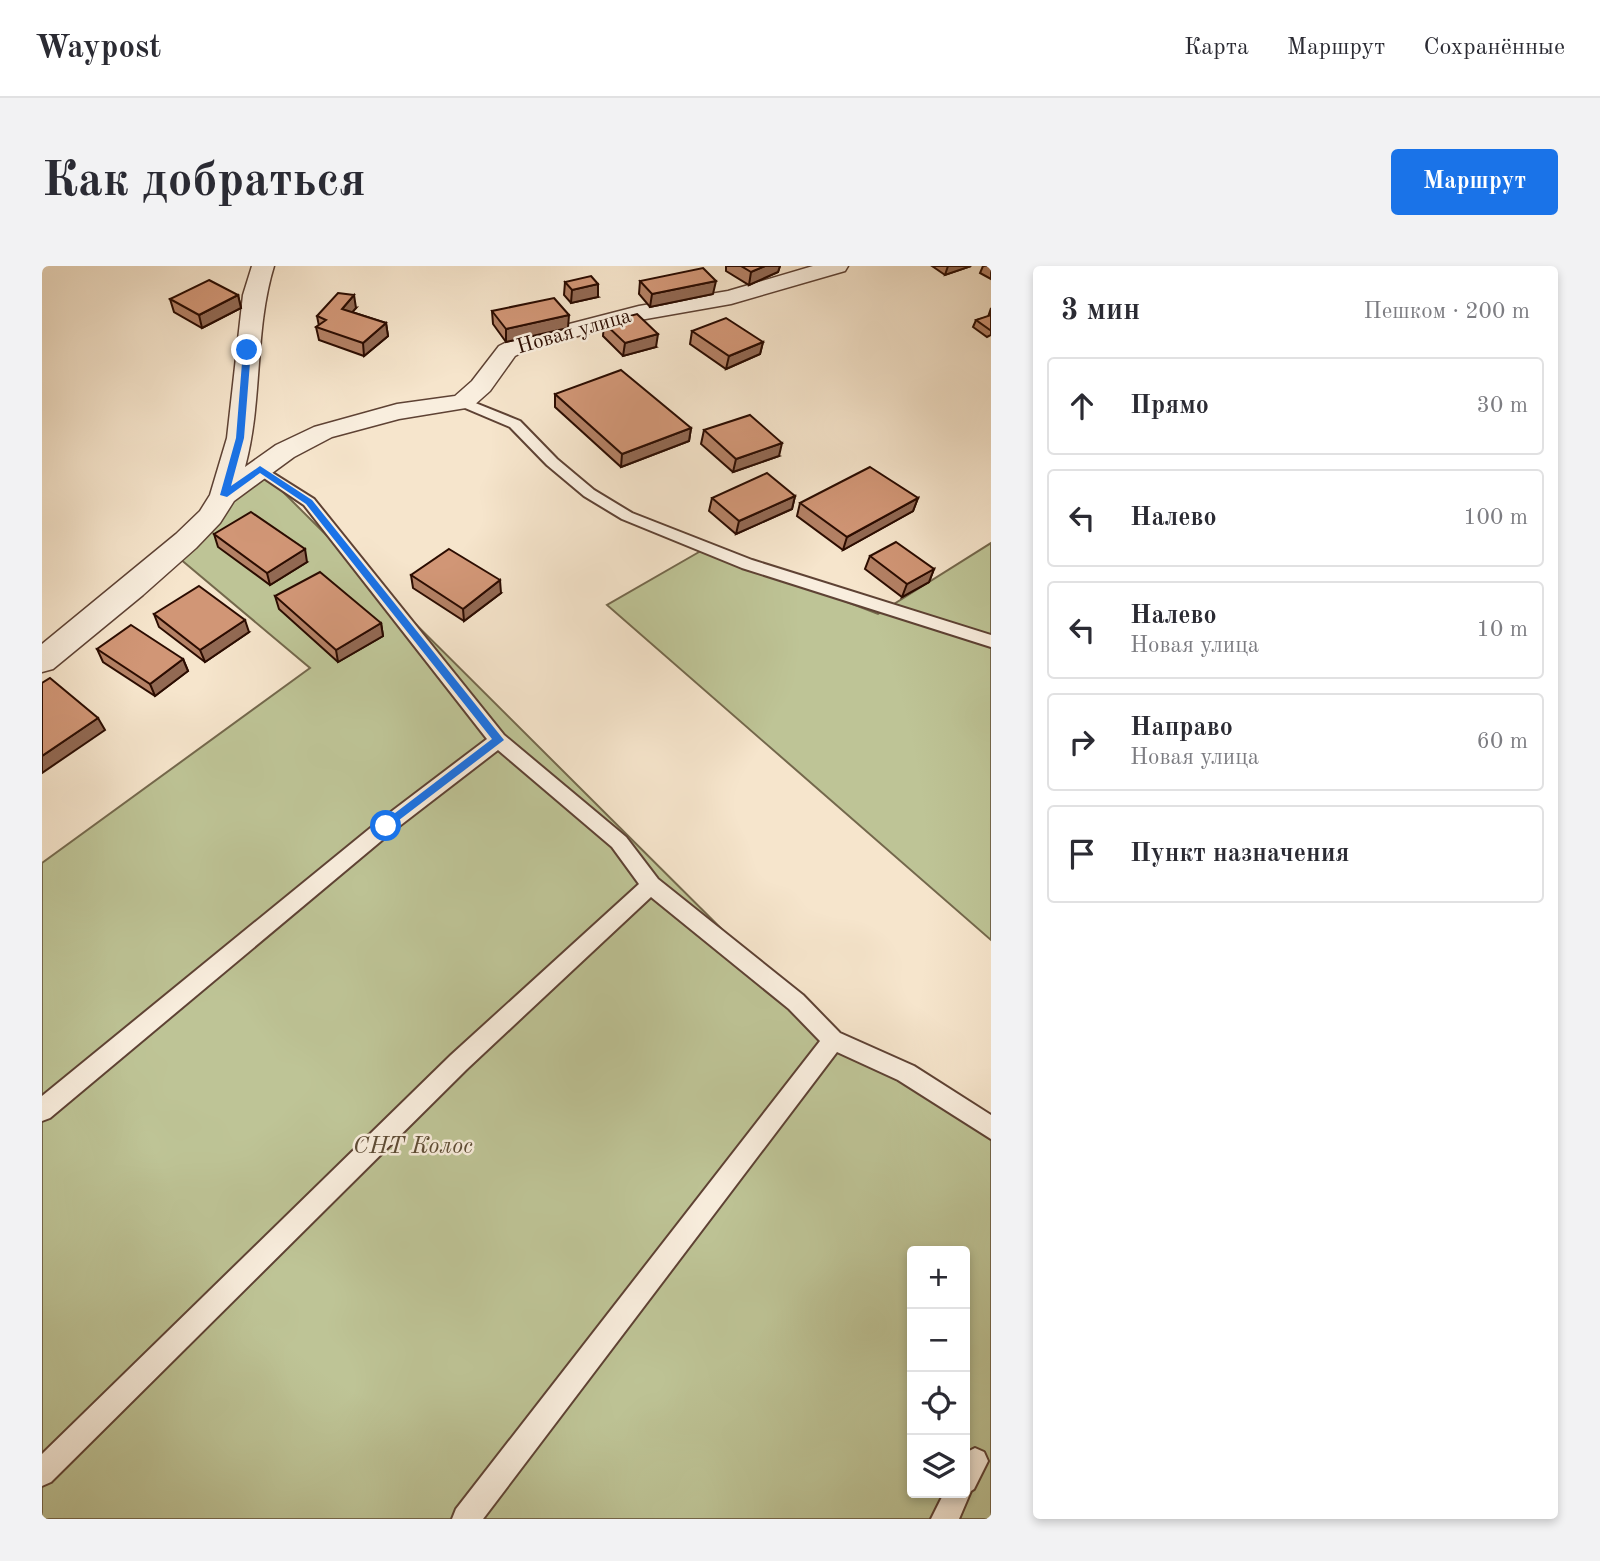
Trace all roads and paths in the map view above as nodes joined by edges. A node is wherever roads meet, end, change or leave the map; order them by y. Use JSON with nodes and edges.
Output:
{"nodes":[{"id":1,"x":263,"y":266,"type":"edge"},
{"id":2,"x":837,"y":266,"type":"edge"},
{"id":3,"x":463,"y":402,"type":"junction"},
{"id":4,"x":260,"y":469,"type":"junction"},
{"id":5,"x":224,"y":495,"type":"junction"},
{"id":6,"x":991,"y":641,"type":"edge"},
{"id":7,"x":42,"y":661,"type":"edge"},
{"id":8,"x":498,"y":740,"type":"junction"},
{"id":9,"x":651,"y":885,"type":"junction"},
{"id":10,"x":833,"y":1040,"type":"junction"},
{"id":11,"x":42,"y":1110,"type":"edge"},
{"id":12,"x":991,"y":1128,"type":"edge"},
{"id":13,"x":42,"y":1473,"type":"edge"},
{"id":14,"x":956,"y":1498,"type":"edge"},
{"id":15,"x":466,"y":1519,"type":"edge"},
{"id":16,"x":945,"y":1519,"type":"edge"}],
"edges":[{"from":1,"to":5,"type":"street"},
{"from":2,"to":3,"type":"street","name":"Новая улица"},
{"from":3,"to":4,"type":"street"},
{"from":3,"to":6,"type":"lane"},
{"from":4,"to":5,"type":"street"},
{"from":4,"to":8,"type":"lane"},
{"from":5,"to":7,"type":"street"},
{"from":8,"to":9,"type":"lane"},
{"from":8,"to":11,"type":"lane"},
{"from":9,"to":10,"type":"lane"},
{"from":9,"to":13,"type":"lane"},
{"from":10,"to":12,"type":"lane"},
{"from":10,"to":15,"type":"lane"},
{"from":14,"to":16,"type":"lane"}]}
